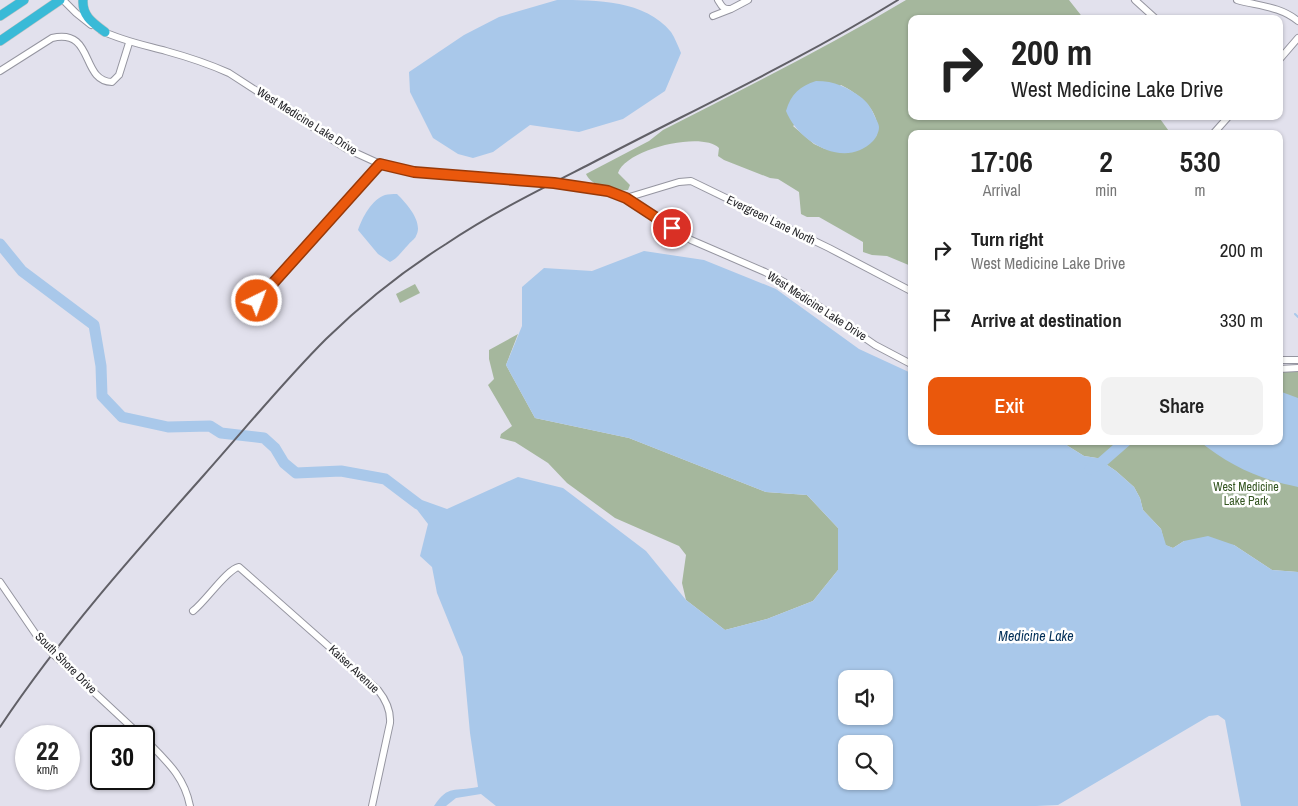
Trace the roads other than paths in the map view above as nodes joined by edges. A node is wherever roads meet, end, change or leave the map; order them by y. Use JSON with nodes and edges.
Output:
{"nodes":[{"id":1,"x":24,"y":0,"type":"edge"},
{"id":2,"x":61,"y":0,"type":"edge"},
{"id":3,"x":83,"y":0,"type":"edge"},
{"id":4,"x":718,"y":0,"type":"edge"},
{"id":5,"x":748,"y":0,"type":"edge"},
{"id":6,"x":1135,"y":0,"type":"edge"},
{"id":7,"x":1237,"y":0,"type":"edge"},
{"id":8,"x":731,"y":10,"type":"junction"},
{"id":9,"x":1152,"y":15,"type":"edge"},
{"id":10,"x":0,"y":16,"type":"edge"},
{"id":11,"x":713,"y":16,"type":"dead end"},
{"id":12,"x":1298,"y":20,"type":"edge"},
{"id":13,"x":105,"y":32,"type":"junction"},
{"id":14,"x":1298,"y":38,"type":"edge"},
{"id":15,"x":0,"y":41,"type":"edge"},
{"id":16,"x":129,"y":43,"type":"junction"},
{"id":17,"x":1283,"y":55,"type":"edge"},
{"id":18,"x":0,"y":71,"type":"edge"},
{"id":19,"x":1225,"y":120,"type":"edge"},
{"id":20,"x":1217,"y":130,"type":"edge"},
{"id":21,"x":380,"y":164,"type":"junction"},
{"id":22,"x":626,"y":198,"type":"junction"},
{"id":23,"x":908,"y":289,"type":"edge"},
{"id":24,"x":257,"y":301,"type":"dead end"},
{"id":25,"x":1283,"y":360,"type":"edge"},
{"id":26,"x":1298,"y":360,"type":"edge"},
{"id":27,"x":908,"y":362,"type":"edge"},
{"id":28,"x":1298,"y":368,"type":"edge"},
{"id":29,"x":1283,"y":369,"type":"edge"},
{"id":30,"x":0,"y":582,"type":"edge"},
{"id":31,"x":193,"y":611,"type":"dead end"},
{"id":32,"x":130,"y":725,"type":"edge"},
{"id":33,"x":155,"y":750,"type":"edge"},
{"id":34,"x":190,"y":806,"type":"edge"},
{"id":35,"x":372,"y":806,"type":"edge"}],
"edges":[{"from":1,"to":10,"type":"highway"},
{"from":2,"to":13,"type":"street","name":"West Medicine Lake Drive"},
{"from":2,"to":15,"type":"highway"},
{"from":3,"to":13,"type":"highway"},
{"from":4,"to":8,"type":"street"},
{"from":5,"to":8,"type":"street"},
{"from":6,"to":9,"type":"street"},
{"from":7,"to":12,"type":"street"},
{"from":8,"to":11,"type":"street"},
{"from":13,"to":16,"type":"street","name":"West Medicine Lake Drive"},
{"from":14,"to":17,"type":"street"},
{"from":16,"to":18,"type":"street"},
{"from":16,"to":21,"type":"street","name":"West Medicine Lake Drive"},
{"from":19,"to":20,"type":"street"},
{"from":21,"to":22,"type":"street","name":"West Medicine Lake Drive"},
{"from":21,"to":24,"type":"street"},
{"from":22,"to":23,"type":"street","name":"Evergreen Lane North"},
{"from":22,"to":27,"type":"street","name":"West Medicine Lake Drive"},
{"from":25,"to":26,"type":"street"},
{"from":28,"to":29,"type":"street"},
{"from":30,"to":32,"type":"street","name":"South Shore Drive"},
{"from":31,"to":35,"type":"street","name":"Kaiser Avenue"},
{"from":33,"to":34,"type":"street","name":"South Shore Drive"}]}
